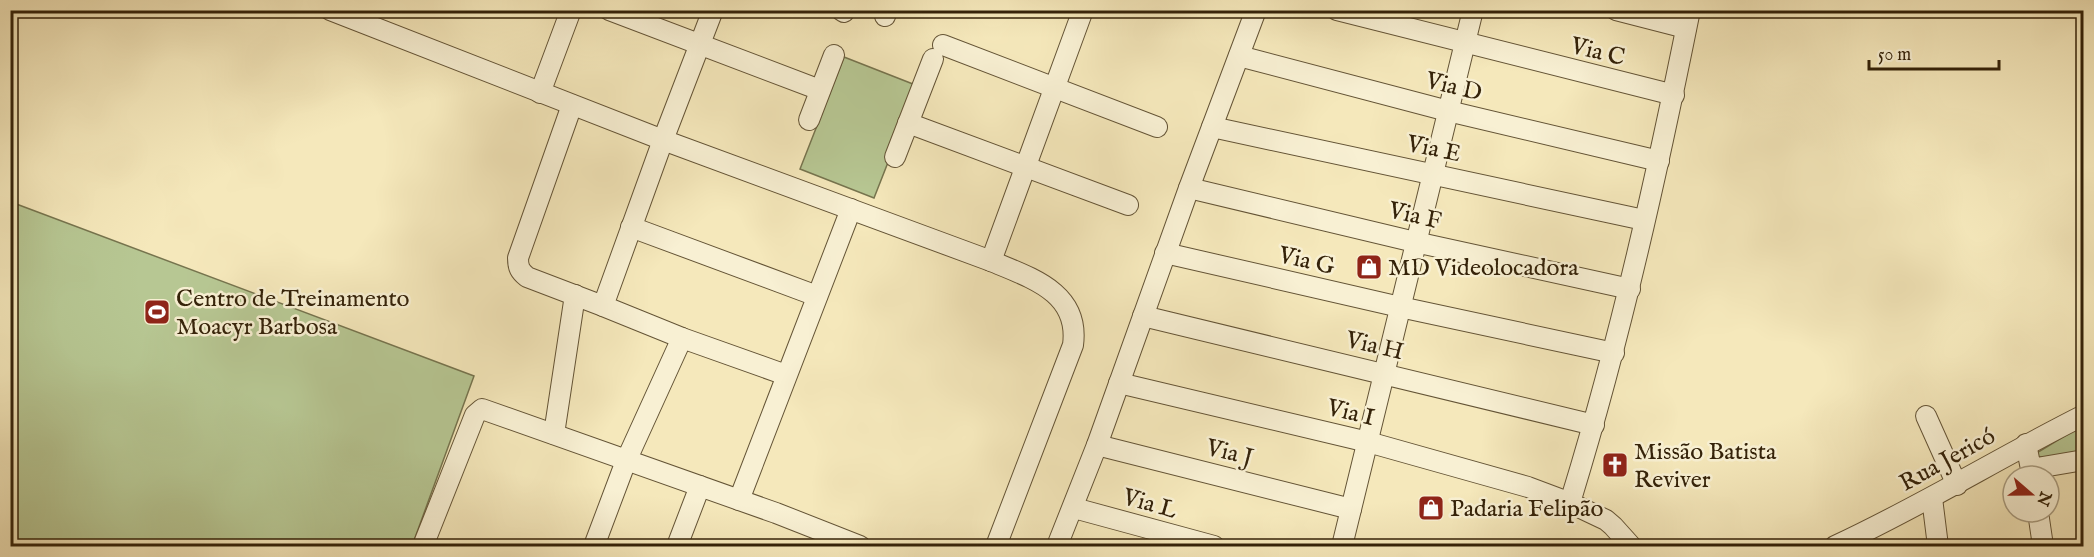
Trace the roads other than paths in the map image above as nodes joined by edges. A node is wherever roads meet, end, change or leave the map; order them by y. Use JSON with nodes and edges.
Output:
{"nodes":[{"id":1,"x":330,"y":10,"type":"edge"},
{"id":2,"x":571,"y":10,"type":"edge"},
{"id":3,"x":609,"y":10,"type":"edge"},
{"id":4,"x":713,"y":10,"type":"edge"},
{"id":5,"x":1083,"y":10,"type":"edge"},
{"id":6,"x":1256,"y":10,"type":"edge"},
{"id":7,"x":1337,"y":10,"type":"edge"},
{"id":8,"x":1473,"y":10,"type":"edge"},
{"id":9,"x":1616,"y":10,"type":"edge"},
{"id":10,"x":1688,"y":20,"type":"edge"},
{"id":11,"x":699,"y":44,"type":"junction"},
{"id":12,"x":1465,"y":44,"type":"junction"},
{"id":13,"x":834,"y":56,"type":"dead end"},
{"id":14,"x":1239,"y":56,"type":"junction"},
{"id":15,"x":1054,"y":88,"type":"junction"},
{"id":16,"x":820,"y":90,"type":"junction"},
{"id":17,"x":540,"y":93,"type":"junction"},
{"id":18,"x":1674,"y":95,"type":"junction"},
{"id":19,"x":572,"y":105,"type":"junction"},
{"id":20,"x":1448,"y":111,"type":"junction"},
{"id":21,"x":809,"y":120,"type":"dead end"},
{"id":22,"x":908,"y":123,"type":"junction"},
{"id":23,"x":1212,"y":126,"type":"junction"},
{"id":24,"x":1157,"y":127,"type":"dead end"},
{"id":25,"x":663,"y":140,"type":"junction"},
{"id":26,"x":895,"y":157,"type":"dead end"},
{"id":27,"x":1659,"y":161,"type":"junction"},
{"id":28,"x":1024,"y":167,"type":"junction"},
{"id":29,"x":1433,"y":174,"type":"junction"},
{"id":30,"x":1189,"y":188,"type":"junction"},
{"id":31,"x":1128,"y":205,"type":"dead end"},
{"id":32,"x":851,"y":209,"type":"junction"},
{"id":33,"x":1644,"y":220,"type":"junction"},
{"id":34,"x":631,"y":227,"type":"junction"},
{"id":35,"x":1416,"y":242,"type":"junction"},
{"id":36,"x":1165,"y":253,"type":"junction"},
{"id":37,"x":991,"y":261,"type":"junction"},
{"id":38,"x":1630,"y":289,"type":"junction"},
{"id":39,"x":575,"y":296,"type":"junction"},
{"id":40,"x":817,"y":296,"type":"junction"},
{"id":41,"x":603,"y":306,"type":"junction"},
{"id":42,"x":1400,"y":307,"type":"junction"},
{"id":43,"x":1143,"y":316,"type":"junction"},
{"id":44,"x":682,"y":338,"type":"junction"},
{"id":45,"x":1614,"y":353,"type":"junction"},
{"id":46,"x":1385,"y":374,"type":"junction"},
{"id":47,"x":786,"y":375,"type":"junction"},
{"id":48,"x":1119,"y":383,"type":"junction"},
{"id":49,"x":2084,"y":415,"type":"edge"},
{"id":50,"x":1926,"y":416,"type":"dead end"},
{"id":51,"x":1594,"y":425,"type":"junction"},
{"id":52,"x":554,"y":434,"type":"junction"},
{"id":53,"x":1368,"y":442,"type":"junction"},
{"id":54,"x":2026,"y":444,"type":"junction"},
{"id":55,"x":1097,"y":445,"type":"junction"},
{"id":56,"x":2084,"y":460,"type":"edge"},
{"id":57,"x":626,"y":461,"type":"junction"},
{"id":58,"x":2030,"y":464,"type":"edge"},
{"id":59,"x":2061,"y":466,"type":"edge"},
{"id":60,"x":1958,"y":485,"type":"junction"},
{"id":61,"x":700,"y":486,"type":"junction"},
{"id":62,"x":1932,"y":498,"type":"junction"},
{"id":63,"x":739,"y":500,"type":"junction"},
{"id":64,"x":1568,"y":502,"type":"junction"},
{"id":65,"x":1074,"y":508,"type":"junction"},
{"id":66,"x":1351,"y":509,"type":"junction"},
{"id":67,"x":2040,"y":524,"type":"edge"},
{"id":68,"x":1840,"y":545,"type":"edge"},
{"id":69,"x":423,"y":546,"type":"edge"},
{"id":70,"x":594,"y":546,"type":"edge"},
{"id":71,"x":677,"y":546,"type":"edge"},
{"id":72,"x":860,"y":546,"type":"edge"},
{"id":73,"x":996,"y":546,"type":"edge"},
{"id":74,"x":1057,"y":546,"type":"edge"},
{"id":75,"x":1208,"y":546,"type":"edge"},
{"id":76,"x":1342,"y":546,"type":"edge"},
{"id":77,"x":1631,"y":546,"type":"edge"},
{"id":78,"x":1938,"y":546,"type":"edge"},
{"id":79,"x":2043,"y":546,"type":"edge"}],
"edges":[{"from":1,"to":17,"type":"street"},
{"from":2,"to":17,"type":"street"},
{"from":3,"to":11,"type":"street"},
{"from":4,"to":11,"type":"street"},
{"from":5,"to":15,"type":"street"},
{"from":6,"to":14,"type":"street"},
{"from":7,"to":12,"type":"street","name":"Via C"},
{"from":8,"to":12,"type":"street"},
{"from":9,"to":10,"type":"street"},
{"from":10,"to":18,"type":"street"},
{"from":11,"to":16,"type":"street"},
{"from":11,"to":25,"type":"street"},
{"from":12,"to":18,"type":"street","name":"Via C"},
{"from":12,"to":20,"type":"street"},
{"from":13,"to":16,"type":"street"},
{"from":14,"to":20,"type":"street","name":"Via D"},
{"from":14,"to":23,"type":"street"},
{"from":15,"to":22,"type":"street"},
{"from":15,"to":24,"type":"street"},
{"from":15,"to":28,"type":"street"},
{"from":16,"to":21,"type":"street"},
{"from":17,"to":19,"type":"street"},
{"from":18,"to":27,"type":"street"},
{"from":19,"to":25,"type":"street"},
{"from":19,"to":39,"type":"street"},
{"from":20,"to":27,"type":"street","name":"Via D"},
{"from":20,"to":29,"type":"street"},
{"from":22,"to":26,"type":"street"},
{"from":22,"to":28,"type":"street"},
{"from":23,"to":29,"type":"street","name":"Via E"},
{"from":23,"to":30,"type":"street"},
{"from":25,"to":32,"type":"street"},
{"from":25,"to":34,"type":"street"},
{"from":27,"to":33,"type":"street"},
{"from":28,"to":31,"type":"street"},
{"from":28,"to":37,"type":"street"},
{"from":29,"to":33,"type":"street","name":"Via E"},
{"from":29,"to":35,"type":"street"},
{"from":30,"to":35,"type":"street","name":"Via F"},
{"from":30,"to":36,"type":"street"},
{"from":32,"to":37,"type":"street"},
{"from":32,"to":40,"type":"street"},
{"from":33,"to":38,"type":"street"},
{"from":34,"to":40,"type":"street"},
{"from":34,"to":41,"type":"street"},
{"from":35,"to":38,"type":"street","name":"Via F"},
{"from":35,"to":42,"type":"street"},
{"from":36,"to":42,"type":"street","name":"Via G"},
{"from":36,"to":43,"type":"street"},
{"from":37,"to":73,"type":"street"},
{"from":38,"to":45,"type":"street"},
{"from":39,"to":41,"type":"street"},
{"from":39,"to":52,"type":"street"},
{"from":40,"to":47,"type":"street"},
{"from":41,"to":44,"type":"street"},
{"from":42,"to":45,"type":"street","name":"Via G"},
{"from":42,"to":46,"type":"street"},
{"from":43,"to":46,"type":"street","name":"Via H"},
{"from":43,"to":48,"type":"street"},
{"from":44,"to":47,"type":"street"},
{"from":44,"to":57,"type":"street"},
{"from":45,"to":51,"type":"street"},
{"from":46,"to":51,"type":"street","name":"Via H"},
{"from":46,"to":53,"type":"street"},
{"from":47,"to":63,"type":"street"},
{"from":48,"to":53,"type":"street","name":"Via I"},
{"from":48,"to":55,"type":"street"},
{"from":49,"to":54,"type":"street","name":"Rua Jericó"},
{"from":50,"to":60,"type":"street"},
{"from":51,"to":64,"type":"street"},
{"from":52,"to":57,"type":"street"},
{"from":52,"to":69,"type":"street"},
{"from":53,"to":64,"type":"street","name":"Via I"},
{"from":53,"to":66,"type":"street"},
{"from":54,"to":58,"type":"street"},
{"from":54,"to":60,"type":"street","name":"Rua Jericó"},
{"from":55,"to":65,"type":"street"},
{"from":55,"to":66,"type":"street","name":"Via J"},
{"from":56,"to":59,"type":"street"},
{"from":57,"to":61,"type":"street"},
{"from":57,"to":70,"type":"street"},
{"from":60,"to":62,"type":"street","name":"Rua Jericó"},
{"from":61,"to":63,"type":"street"},
{"from":61,"to":71,"type":"street"},
{"from":62,"to":68,"type":"street","name":"Rua Jericó"},
{"from":62,"to":78,"type":"street"},
{"from":63,"to":72,"type":"street"},
{"from":64,"to":77,"type":"street","name":"Via I"},
{"from":65,"to":74,"type":"street"},
{"from":65,"to":75,"type":"street","name":"Via L"},
{"from":66,"to":76,"type":"street"},
{"from":67,"to":79,"type":"street"}]}
